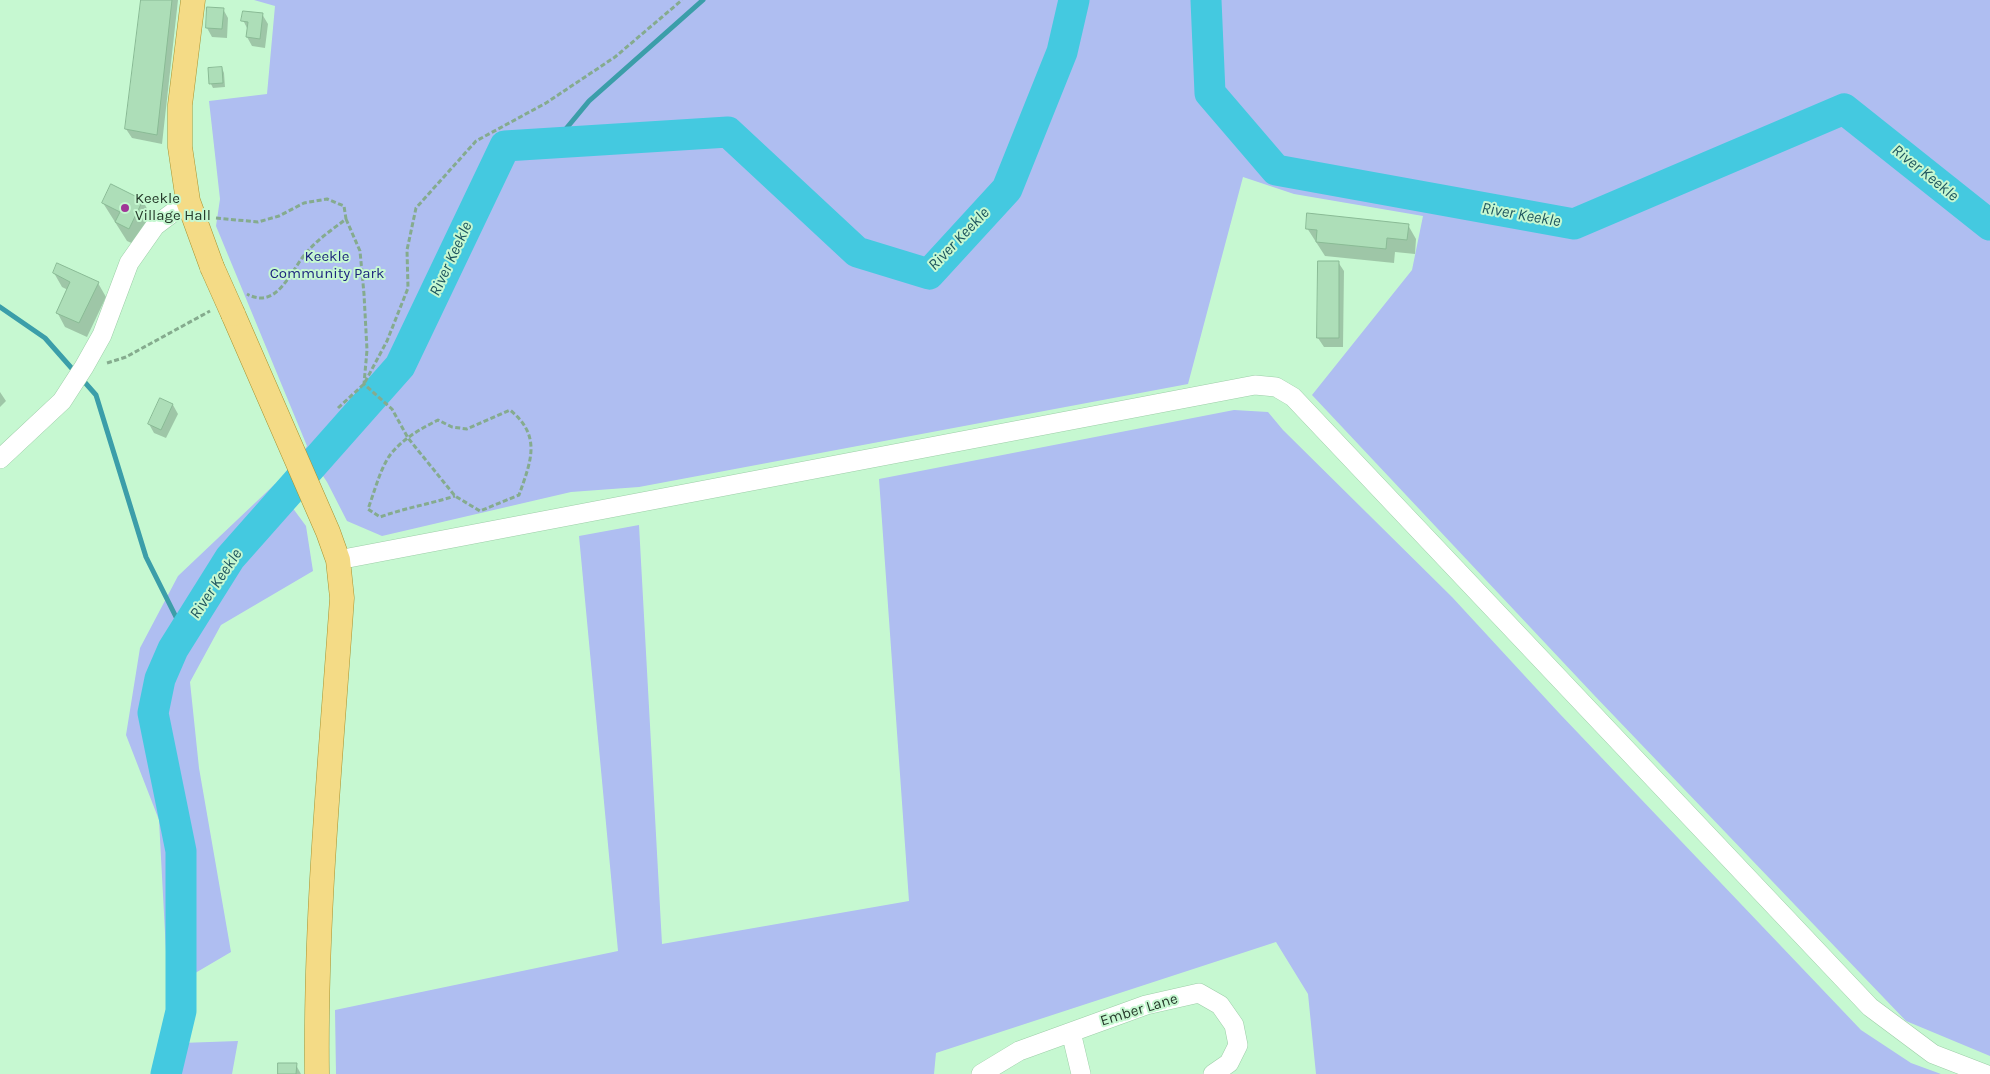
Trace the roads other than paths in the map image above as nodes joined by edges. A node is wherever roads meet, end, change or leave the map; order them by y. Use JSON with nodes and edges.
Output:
{"nodes":[{"id":1,"x":193,"y":0,"type":"edge"},
{"id":2,"x":192,"y":212,"type":"junction"},
{"id":3,"x":0,"y":459,"type":"edge"},
{"id":4,"x":338,"y":560,"type":"junction"},
{"id":5,"x":1071,"y":1032,"type":"junction"},
{"id":6,"x":317,"y":1074,"type":"edge"},
{"id":7,"x":981,"y":1074,"type":"edge"},
{"id":8,"x":1080,"y":1074,"type":"edge"},
{"id":9,"x":1213,"y":1074,"type":"edge"},
{"id":10,"x":1985,"y":1074,"type":"edge"}],
"edges":[{"from":1,"to":2,"type":"main road"},
{"from":2,"to":3,"type":"street"},
{"from":2,"to":4,"type":"main road","bridge":true},
{"from":4,"to":6,"type":"main road"},
{"from":4,"to":10,"type":"street"},
{"from":5,"to":7,"type":"street","name":"Ember Lane"},
{"from":5,"to":8,"type":"street"},
{"from":5,"to":9,"type":"street","name":"Ember Lane"}]}
